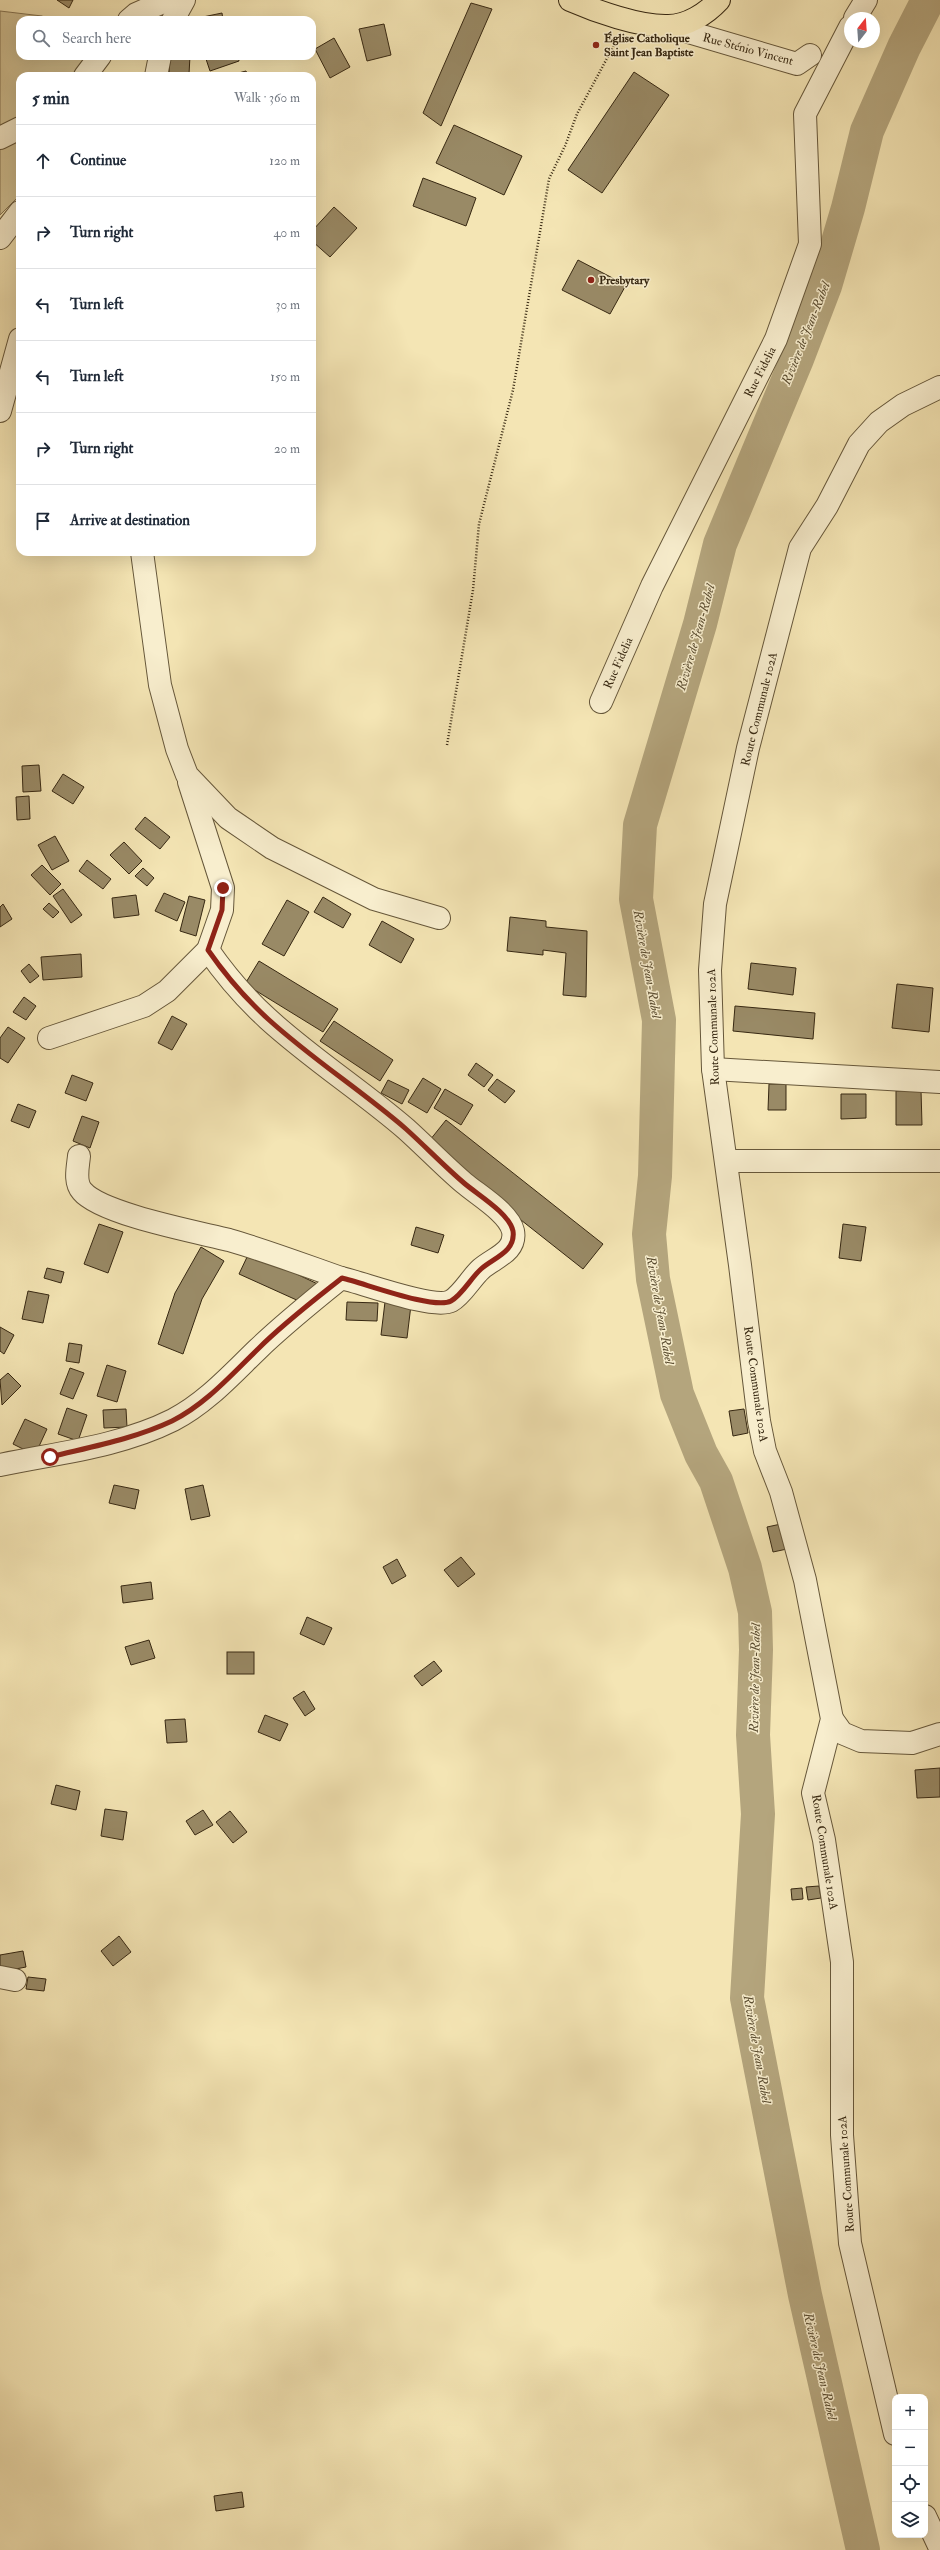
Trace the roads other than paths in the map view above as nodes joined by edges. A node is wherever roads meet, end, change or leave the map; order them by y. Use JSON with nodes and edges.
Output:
{"nodes":[{"id":1,"x":168,"y":0,"type":"edge"},
{"id":2,"x":184,"y":0,"type":"edge"},
{"id":3,"x":719,"y":0,"type":"edge"},
{"id":4,"x":866,"y":0,"type":"edge"},
{"id":5,"x":580,"y":2,"type":"edge"},
{"id":6,"x":859,"y":12,"type":"edge"},
{"id":7,"x":135,"y":16,"type":"edge"},
{"id":8,"x":175,"y":16,"type":"edge"},
{"id":9,"x":668,"y":26,"type":"junction"},
{"id":10,"x":844,"y":39,"type":"edge"},
{"id":11,"x":810,"y":55,"type":"dead end"},
{"id":12,"x":97,"y":60,"type":"edge"},
{"id":13,"x":159,"y":60,"type":"edge"},
{"id":14,"x":88,"y":72,"type":"edge"},
{"id":15,"x":157,"y":72,"type":"edge"},
{"id":16,"x":16,"y":130,"type":"edge"},
{"id":17,"x":0,"y":138,"type":"edge"},
{"id":18,"x":16,"y":217,"type":"edge"},
{"id":19,"x":0,"y":238,"type":"edge"},
{"id":20,"x":16,"y":353,"type":"edge"},
{"id":21,"x":940,"y":387,"type":"edge"},
{"id":22,"x":0,"y":411,"type":"edge"},
{"id":23,"x":143,"y":556,"type":"edge"},
{"id":24,"x":601,"y":702,"type":"dead end"},
{"id":25,"x":187,"y":775,"type":"junction"},
{"id":26,"x":439,"y":918,"type":"dead end"},
{"id":27,"x":208,"y":950,"type":"junction"},
{"id":28,"x":49,"y":1038,"type":"dead end"},
{"id":29,"x":713,"y":1069,"type":"junction"},
{"id":30,"x":940,"y":1082,"type":"edge"},
{"id":31,"x":79,"y":1156,"type":"dead end"},
{"id":32,"x":940,"y":1160,"type":"edge"},
{"id":33,"x":726,"y":1161,"type":"junction"},
{"id":34,"x":342,"y":1278,"type":"junction"},
{"id":35,"x":0,"y":1465,"type":"edge"},
{"id":36,"x":832,"y":1719,"type":"junction"},
{"id":37,"x":940,"y":1734,"type":"edge"},
{"id":38,"x":894,"y":2430,"type":"edge"},
{"id":39,"x":928,"y":2522,"type":"edge"},
{"id":40,"x":940,"y":2548,"type":"edge"}],
"edges":[{"from":1,"to":7,"type":"street"},
{"from":2,"to":8,"type":"street"},
{"from":3,"to":9,"type":"main road"},
{"from":4,"to":6,"type":"street"},
{"from":5,"to":9,"type":"main road","name":"Rue Sténio Vincent"},
{"from":9,"to":11,"type":"street","name":"Rue Sténio Vincent"},
{"from":10,"to":24,"type":"street","name":"Rue Fidelia"},
{"from":12,"to":14,"type":"street"},
{"from":13,"to":15,"type":"street"},
{"from":16,"to":17,"type":"street"},
{"from":18,"to":19,"type":"street"},
{"from":20,"to":22,"type":"street"},
{"from":21,"to":29,"type":"street","name":"Route Communale 102A"},
{"from":23,"to":25,"type":"street"},
{"from":25,"to":26,"type":"street"},
{"from":25,"to":27,"type":"street"},
{"from":27,"to":28,"type":"street"},
{"from":27,"to":34,"type":"street"},
{"from":29,"to":30,"type":"street"},
{"from":29,"to":33,"type":"street","name":"Route Communale 102A"},
{"from":31,"to":34,"type":"street"},
{"from":32,"to":33,"type":"street"},
{"from":33,"to":36,"type":"street","name":"Route Communale 102A"},
{"from":34,"to":35,"type":"street"},
{"from":36,"to":37,"type":"street"},
{"from":36,"to":38,"type":"street","name":"Route Communale 102A"},
{"from":39,"to":40,"type":"street"}]}
